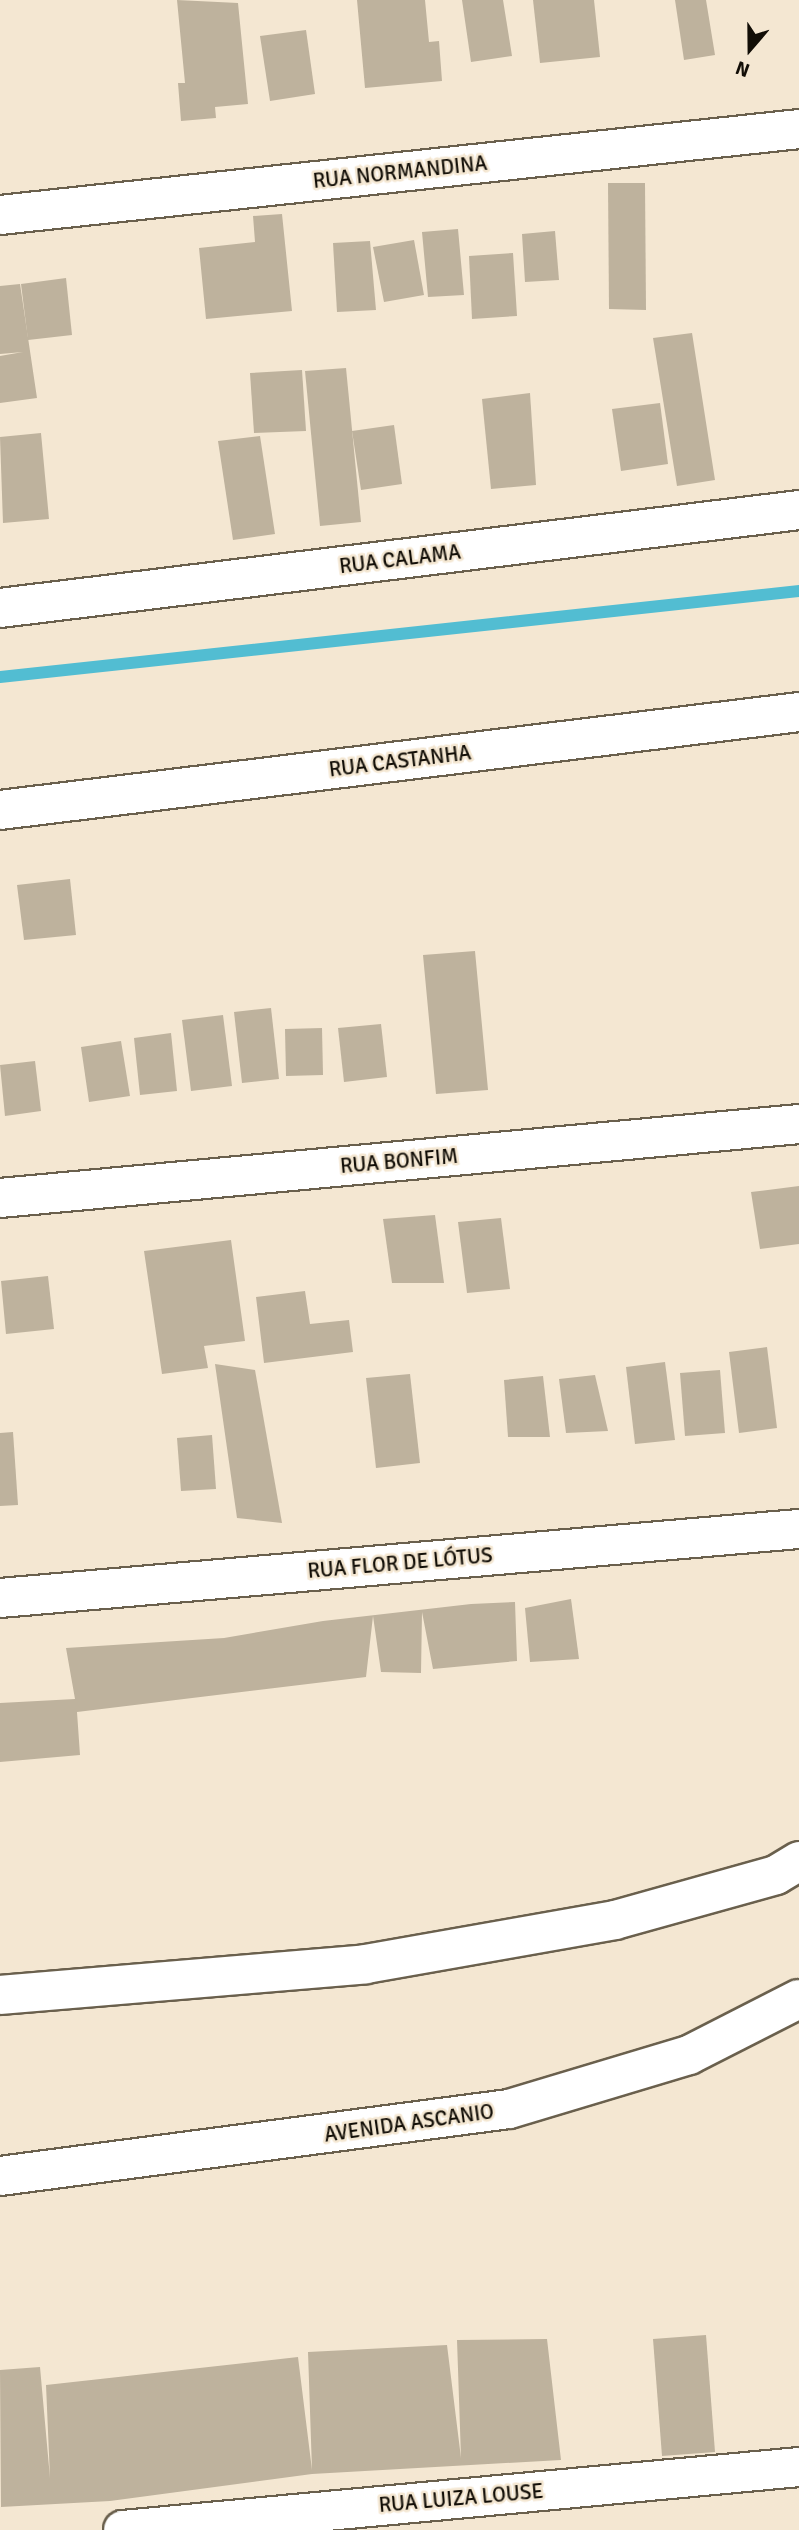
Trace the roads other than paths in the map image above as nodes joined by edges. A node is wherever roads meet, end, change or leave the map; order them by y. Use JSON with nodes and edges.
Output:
{"nodes":[{"id":1,"x":799,"y":130,"type":"edge"},
{"id":2,"x":0,"y":215,"type":"edge"},
{"id":3,"x":799,"y":510,"type":"edge"},
{"id":4,"x":0,"y":608,"type":"edge"},
{"id":5,"x":799,"y":712,"type":"edge"},
{"id":6,"x":0,"y":810,"type":"edge"},
{"id":7,"x":799,"y":1124,"type":"edge"},
{"id":8,"x":0,"y":1198,"type":"edge"},
{"id":9,"x":799,"y":1529,"type":"edge"},
{"id":10,"x":0,"y":1598,"type":"edge"},
{"id":11,"x":799,"y":1861,"type":"edge"},
{"id":12,"x":0,"y":1995,"type":"edge"},
{"id":13,"x":799,"y":1999,"type":"edge"},
{"id":14,"x":0,"y":2176,"type":"edge"},
{"id":15,"x":799,"y":2467,"type":"edge"},
{"id":16,"x":123,"y":2530,"type":"edge"}],
"edges":[{"from":1,"to":2,"type":"street","name":"RUA NORMANDINA"},
{"from":3,"to":4,"type":"street","name":"RUA CALAMA"},
{"from":5,"to":6,"type":"street","name":"RUA CASTANHA"},
{"from":7,"to":8,"type":"street","name":"RUA BONFIM"},
{"from":9,"to":10,"type":"street","name":"RUA FLOR DE LÓTUS"},
{"from":11,"to":12,"type":"street"},
{"from":13,"to":14,"type":"street","name":"AVENIDA ASCANIO"},
{"from":15,"to":16,"type":"street","name":"RUA LUIZA LOUSE"}]}
